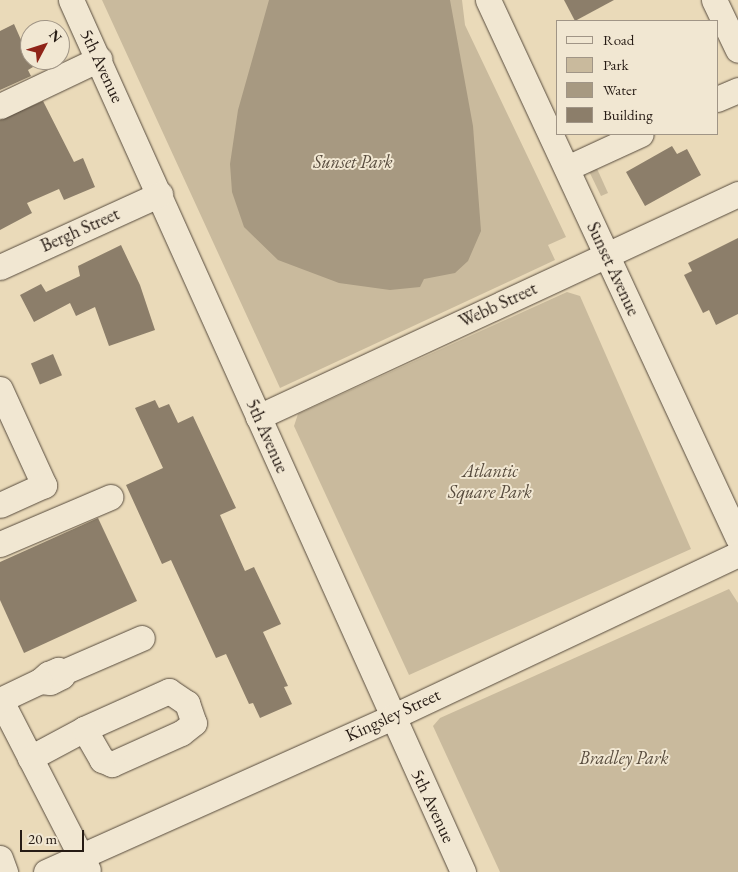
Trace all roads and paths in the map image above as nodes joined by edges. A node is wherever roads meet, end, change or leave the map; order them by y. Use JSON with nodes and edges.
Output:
{"nodes":[{"id":1,"x":71,"y":0,"type":"edge"},
{"id":2,"x":489,"y":0,"type":"edge"},
{"id":3,"x":714,"y":0,"type":"edge"},
{"id":4,"x":738,"y":50,"type":"edge"},
{"id":5,"x":99,"y":59,"type":"junction"},
{"id":6,"x":0,"y":106,"type":"edge"},
{"id":7,"x":639,"y":135,"type":"edge"},
{"id":8,"x":567,"y":168,"type":"junction"},
{"id":9,"x":160,"y":194,"type":"junction"},
{"id":10,"x":738,"y":194,"type":"edge"},
{"id":11,"x":606,"y":254,"type":"junction"},
{"id":12,"x":0,"y":267,"type":"edge"},
{"id":13,"x":0,"y":389,"type":"edge"},
{"id":14,"x":258,"y":417,"type":"junction"},
{"id":15,"x":110,"y":497,"type":"dead end"},
{"id":16,"x":0,"y":505,"type":"edge"},
{"id":17,"x":0,"y":515,"type":"edge"},
{"id":18,"x":738,"y":538,"type":"edge"},
{"id":19,"x":3,"y":542,"type":"edge"},
{"id":20,"x":738,"y":554,"type":"edge"},
{"id":21,"x":142,"y":638,"type":"dead end"},
{"id":22,"x":0,"y":700,"type":"edge"},
{"id":23,"x":392,"y":717,"type":"junction"},
{"id":24,"x":84,"y":729,"type":"dead end"},
{"id":25,"x":30,"y":758,"type":"junction"},
{"id":26,"x":0,"y":858,"type":"edge"},
{"id":27,"x":85,"y":864,"type":"edge"},
{"id":28,"x":6,"y":872,"type":"edge"},
{"id":29,"x":46,"y":872,"type":"edge"},
{"id":30,"x":463,"y":872,"type":"edge"}],
"edges":[{"from":1,"to":5,"type":"street","name":"5th Avenue"},
{"from":2,"to":8,"type":"street","name":"Sunset Avenue"},
{"from":3,"to":4,"type":"street"},
{"from":5,"to":6,"type":"street"},
{"from":5,"to":9,"type":"street","name":"5th Avenue"},
{"from":7,"to":8,"type":"street"},
{"from":8,"to":11,"type":"street","name":"Sunset Avenue"},
{"from":9,"to":12,"type":"street","name":"Bergh Street"},
{"from":9,"to":14,"type":"street","name":"5th Avenue"},
{"from":10,"to":11,"type":"street","name":"Webb Street"},
{"from":11,"to":14,"type":"street","name":"Webb Street"},
{"from":11,"to":18,"type":"street","name":"Sunset Avenue"},
{"from":13,"to":16,"type":"street"},
{"from":14,"to":23,"type":"street","name":"5th Avenue"},
{"from":15,"to":19,"type":"street"},
{"from":17,"to":19,"type":"street"},
{"from":20,"to":23,"type":"street","name":"Kingsley Street"},
{"from":21,"to":22,"type":"street"},
{"from":22,"to":25,"type":"street"},
{"from":23,"to":27,"type":"street","name":"Kingsley Street"},
{"from":23,"to":30,"type":"street","name":"5th Avenue"},
{"from":24,"to":25,"type":"street"},
{"from":25,"to":27,"type":"street"},
{"from":26,"to":28,"type":"street"},
{"from":27,"to":29,"type":"street","name":"Kingsley Street"}]}
